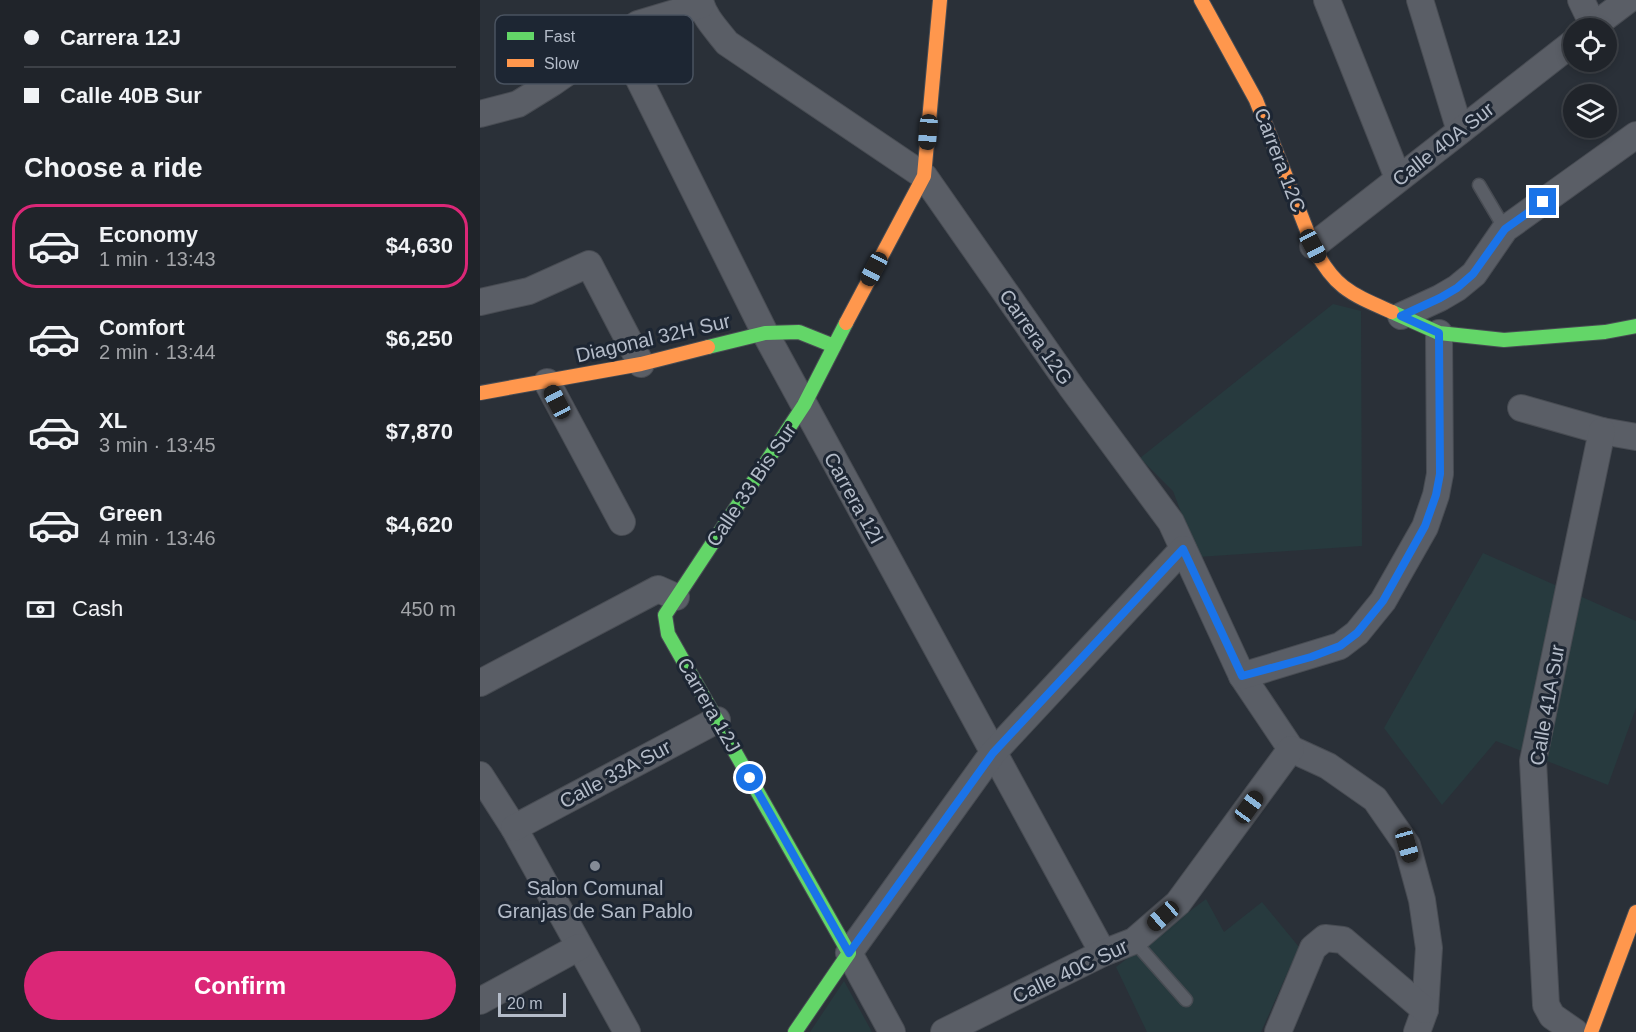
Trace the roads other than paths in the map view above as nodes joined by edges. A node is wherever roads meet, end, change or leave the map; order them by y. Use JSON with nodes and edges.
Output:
{"nodes":[{"id":1,"x":940,"y":0,"type":"edge"},
{"id":2,"x":1202,"y":0,"type":"edge"},
{"id":3,"x":1327,"y":0,"type":"edge"},
{"id":4,"x":1420,"y":0,"type":"edge"},
{"id":5,"x":1581,"y":0,"type":"edge"},
{"id":6,"x":1628,"y":0,"type":"edge"},
{"id":7,"x":701,"y":3,"type":"edge"},
{"id":8,"x":665,"y":15,"type":"edge"},
{"id":9,"x":1588,"y":18,"type":"edge"},
{"id":10,"x":1605,"y":18,"type":"edge"},
{"id":11,"x":1563,"y":50,"type":"edge"},
{"id":12,"x":550,"y":84,"type":"edge"},
{"id":13,"x":641,"y":84,"type":"edge"},
{"id":14,"x":480,"y":114,"type":"edge"},
{"id":15,"x":1460,"y":130,"type":"junction"},
{"id":16,"x":1636,"y":135,"type":"edge"},
{"id":17,"x":924,"y":176,"type":"junction"},
{"id":18,"x":1398,"y":178,"type":"junction"},
{"id":19,"x":1479,"y":185,"type":"dead end"},
{"id":20,"x":1505,"y":229,"type":"junction"},
{"id":21,"x":1313,"y":246,"type":"junction"},
{"id":22,"x":480,"y":302,"type":"edge"},
{"id":23,"x":1401,"y":316,"type":"junction"},
{"id":24,"x":1636,"y":326,"type":"edge"},
{"id":25,"x":765,"y":333,"type":"junction"},
{"id":26,"x":1439,"y":333,"type":"junction"},
{"id":27,"x":834,"y":346,"type":"junction"},
{"id":28,"x":641,"y":364,"type":"junction"},
{"id":29,"x":547,"y":382,"type":"junction"},
{"id":30,"x":480,"y":393,"type":"edge"},
{"id":31,"x":804,"y":405,"type":"junction"},
{"id":32,"x":1521,"y":408,"type":"dead end"},
{"id":33,"x":1602,"y":431,"type":"junction"},
{"id":34,"x":1636,"y":437,"type":"edge"},
{"id":35,"x":622,"y":522,"type":"dead end"},
{"id":36,"x":1183,"y":549,"type":"junction"},
{"id":37,"x":676,"y":597,"type":"junction"},
{"id":38,"x":1242,"y":676,"type":"junction"},
{"id":39,"x":480,"y":683,"type":"edge"},
{"id":40,"x":717,"y":720,"type":"junction"},
{"id":41,"x":1291,"y":749,"type":"junction"},
{"id":42,"x":993,"y":753,"type":"junction"},
{"id":43,"x":480,"y":775,"type":"edge"},
{"id":44,"x":513,"y":828,"type":"junction"},
{"id":45,"x":1636,"y":912,"type":"edge"},
{"id":46,"x":1134,"y":941,"type":"junction"},
{"id":47,"x":579,"y":946,"type":"junction"},
{"id":48,"x":849,"y":953,"type":"junction"},
{"id":49,"x":1103,"y":953,"type":"junction"},
{"id":50,"x":1186,"y":1000,"type":"dead end"},
{"id":51,"x":480,"y":1001,"type":"edge"},
{"id":52,"x":1421,"y":1021,"type":"edge"},
{"id":53,"x":627,"y":1032,"type":"edge"},
{"id":54,"x":795,"y":1032,"type":"edge"},
{"id":55,"x":892,"y":1032,"type":"edge"},
{"id":56,"x":944,"y":1032,"type":"edge"},
{"id":57,"x":1278,"y":1032,"type":"edge"},
{"id":58,"x":1575,"y":1032,"type":"edge"},
{"id":59,"x":1591,"y":1032,"type":"edge"}],
"edges":[{"from":1,"to":17,"type":"street"},
{"from":2,"to":21,"type":"street","name":"Carrera 12C"},
{"from":3,"to":18,"type":"street"},
{"from":4,"to":15,"type":"street"},
{"from":5,"to":9,"type":"street"},
{"from":6,"to":10,"type":"street"},
{"from":7,"to":8,"type":"street"},
{"from":7,"to":17,"type":"street","name":"Carrera 12G"},
{"from":11,"to":15,"type":"street","name":"Calle 40A Sur"},
{"from":12,"to":14,"type":"street"},
{"from":13,"to":25,"type":"street","name":"Carrera 12I"},
{"from":15,"to":18,"type":"street","name":"Calle 40A Sur"},
{"from":16,"to":20,"type":"street"},
{"from":17,"to":27,"type":"street","name":"Calle 33 Bis Sur"},
{"from":17,"to":36,"type":"street","name":"Carrera 12G"},
{"from":18,"to":21,"type":"street","name":"Calle 40A Sur"},
{"from":19,"to":20,"type":"lane"},
{"from":20,"to":23,"type":"street"},
{"from":21,"to":23,"type":"street","name":"Carrera 12C"},
{"from":22,"to":28,"type":"street"},
{"from":23,"to":26,"type":"street","name":"Carrera 12C"},
{"from":24,"to":26,"type":"street","name":"Carrera 12C"},
{"from":25,"to":27,"type":"street","name":"Diagonal 32H Sur"},
{"from":25,"to":28,"type":"street","name":"Diagonal 32H Sur"},
{"from":25,"to":31,"type":"street","name":"Carrera 12I"},
{"from":26,"to":38,"type":"street"},
{"from":27,"to":31,"type":"street","name":"Calle 33 Bis Sur"},
{"from":28,"to":29,"type":"street","name":"Diagonal 32H Sur"},
{"from":29,"to":30,"type":"street","name":"Diagonal 32H Sur"},
{"from":29,"to":35,"type":"street"},
{"from":31,"to":37,"type":"street","name":"Calle 33 Bis Sur"},
{"from":31,"to":42,"type":"street","name":"Carrera 12I"},
{"from":32,"to":33,"type":"street"},
{"from":33,"to":34,"type":"street"},
{"from":33,"to":58,"type":"street","name":"Calle 41A Sur"},
{"from":36,"to":38,"type":"street","name":"Carrera 12G"},
{"from":36,"to":42,"type":"street"},
{"from":37,"to":39,"type":"street"},
{"from":37,"to":40,"type":"street","name":"Carrera 12J"},
{"from":38,"to":41,"type":"street","name":"Carrera 12G"},
{"from":40,"to":44,"type":"street","name":"Calle 33A Sur"},
{"from":40,"to":48,"type":"street","name":"Carrera 12J"},
{"from":41,"to":46,"type":"street","name":"Calle 40C Sur"},
{"from":41,"to":52,"type":"street"},
{"from":42,"to":48,"type":"street"},
{"from":42,"to":49,"type":"street","name":"Carrera 12I"},
{"from":43,"to":44,"type":"street"},
{"from":44,"to":47,"type":"street"},
{"from":45,"to":59,"type":"street"},
{"from":46,"to":49,"type":"street","name":"Calle 40C Sur"},
{"from":46,"to":50,"type":"lane"},
{"from":47,"to":51,"type":"street"},
{"from":47,"to":53,"type":"street"},
{"from":48,"to":54,"type":"street"},
{"from":48,"to":55,"type":"street","name":"Carrera 12J"},
{"from":49,"to":56,"type":"street","name":"Calle 40C Sur"},
{"from":52,"to":57,"type":"street"}]}
